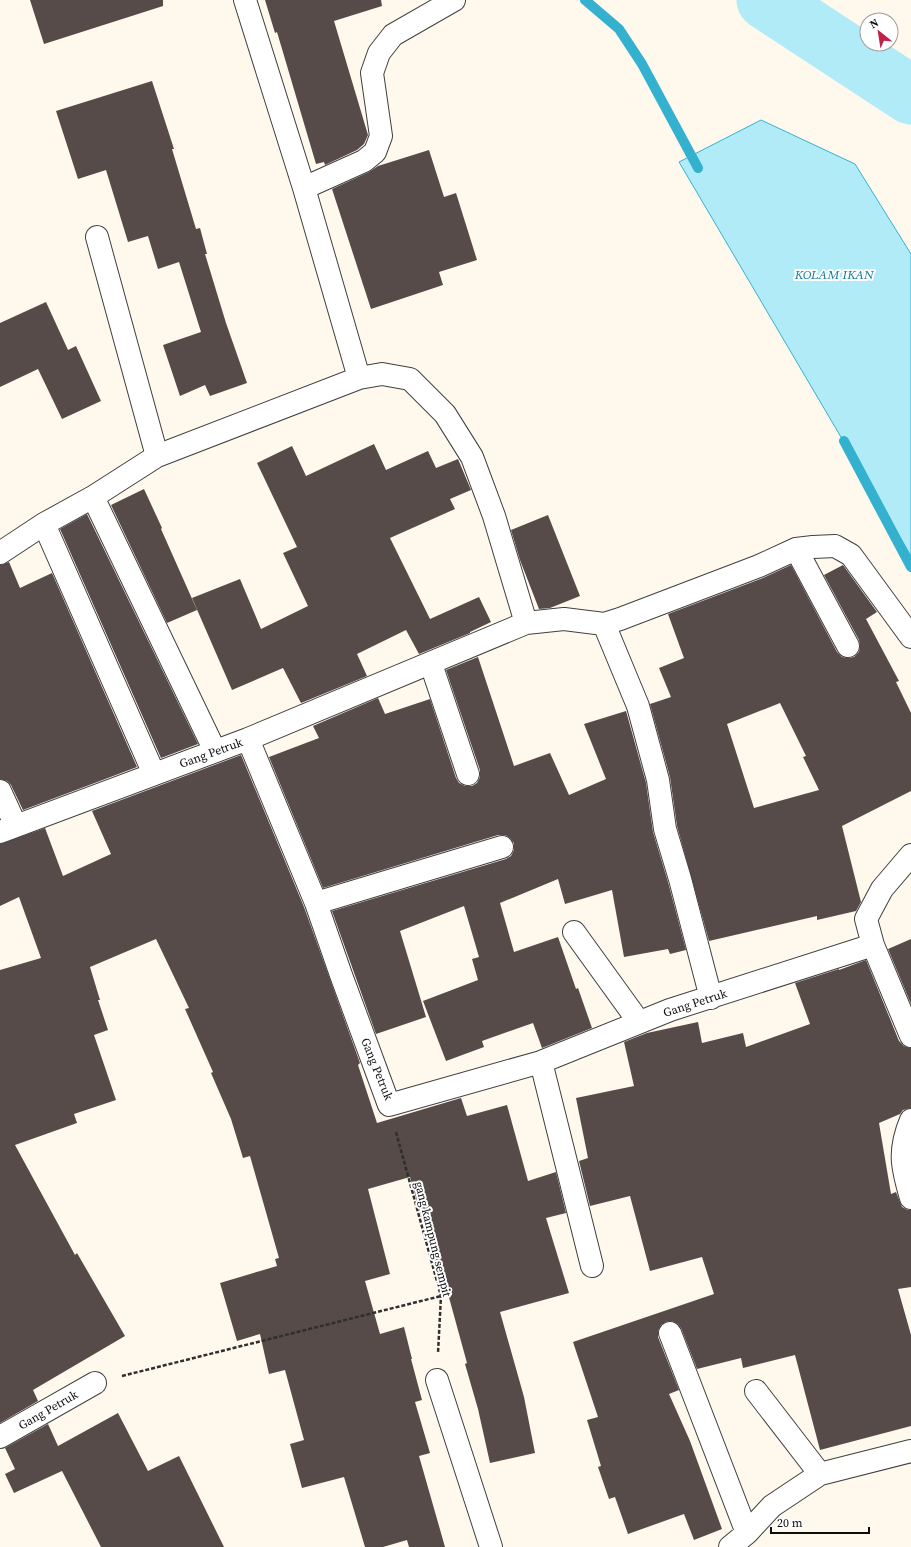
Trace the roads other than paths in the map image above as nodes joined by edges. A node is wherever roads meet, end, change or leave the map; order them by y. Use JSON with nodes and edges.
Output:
{"nodes":[{"id":1,"x":245,"y":0,"type":"edge"},
{"id":2,"x":454,"y":0,"type":"edge"},
{"id":3,"x":304,"y":188,"type":"junction"},
{"id":4,"x":97,"y":237,"type":"dead end"},
{"id":5,"x":359,"y":378,"type":"junction"},
{"id":6,"x":157,"y":456,"type":"junction"},
{"id":7,"x":93,"y":497,"type":"junction"},
{"id":8,"x":44,"y":524,"type":"junction"},
{"id":9,"x":796,"y":549,"type":"junction"},
{"id":10,"x":0,"y":553,"type":"edge"},
{"id":11,"x":526,"y":623,"type":"junction"},
{"id":12,"x":604,"y":624,"type":"junction"},
{"id":13,"x":911,"y":637,"type":"edge"},
{"id":14,"x":848,"y":646,"type":"dead end"},
{"id":15,"x":431,"y":664,"type":"junction"},
{"id":16,"x":248,"y":739,"type":"junction"},
{"id":17,"x":215,"y":751,"type":"junction"},
{"id":18,"x":154,"y":774,"type":"junction"},
{"id":19,"x":468,"y":774,"type":"dead end"},
{"id":20,"x":0,"y":791,"type":"edge"},
{"id":21,"x":8,"y":829,"type":"edge"},
{"id":22,"x":502,"y":847,"type":"dead end"},
{"id":23,"x":911,"y":855,"type":"edge"},
{"id":24,"x":316,"y":903,"type":"junction"},
{"id":25,"x":574,"y":932,"type":"dead end"},
{"id":26,"x":873,"y":945,"type":"junction"},
{"id":27,"x":711,"y":998,"type":"junction"},
{"id":28,"x":639,"y":1022,"type":"junction"},
{"id":29,"x":911,"y":1036,"type":"edge"},
{"id":30,"x":541,"y":1062,"type":"junction"},
{"id":31,"x":911,"y":1120,"type":"edge"},
{"id":32,"x":911,"y":1198,"type":"edge"},
{"id":33,"x":592,"y":1266,"type":"dead end"},
{"id":34,"x":670,"y":1334,"type":"dead end"},
{"id":35,"x":437,"y":1380,"type":"road end"},
{"id":36,"x":95,"y":1383,"type":"road end"},
{"id":37,"x":756,"y":1391,"type":"dead end"},
{"id":38,"x":0,"y":1437,"type":"edge"},
{"id":39,"x":911,"y":1452,"type":"edge"},
{"id":40,"x":820,"y":1474,"type":"junction"},
{"id":41,"x":747,"y":1533,"type":"junction"},
{"id":42,"x":491,"y":1547,"type":"edge"},
{"id":43,"x":730,"y":1547,"type":"edge"}],
"edges":[{"from":1,"to":3,"type":"street"},
{"from":2,"to":3,"type":"street"},
{"from":3,"to":5,"type":"street"},
{"from":4,"to":6,"type":"street"},
{"from":5,"to":6,"type":"street"},
{"from":5,"to":11,"type":"street"},
{"from":6,"to":7,"type":"street"},
{"from":7,"to":8,"type":"street"},
{"from":7,"to":17,"type":"street"},
{"from":8,"to":10,"type":"street"},
{"from":8,"to":18,"type":"street"},
{"from":9,"to":12,"type":"street"},
{"from":9,"to":13,"type":"street"},
{"from":9,"to":14,"type":"street"},
{"from":11,"to":12,"type":"street"},
{"from":11,"to":15,"type":"street"},
{"from":12,"to":27,"type":"street"},
{"from":15,"to":16,"type":"street"},
{"from":15,"to":19,"type":"street"},
{"from":16,"to":17,"type":"street","name":"Gang Petruk"},
{"from":16,"to":24,"type":"street","name":"Gang Petruk"},
{"from":17,"to":18,"type":"street","name":"Gang Petruk"},
{"from":18,"to":21,"type":"street","name":"Gang Petruk"},
{"from":20,"to":21,"type":"street"},
{"from":22,"to":24,"type":"street"},
{"from":23,"to":26,"type":"street"},
{"from":24,"to":30,"type":"street","name":"Gang Petruk"},
{"from":25,"to":28,"type":"street"},
{"from":26,"to":27,"type":"street","name":"Gang Petruk"},
{"from":26,"to":29,"type":"street"},
{"from":27,"to":28,"type":"street","name":"Gang Petruk"},
{"from":28,"to":30,"type":"street","name":"Gang Petruk"},
{"from":30,"to":33,"type":"street"},
{"from":31,"to":32,"type":"street"},
{"from":34,"to":41,"type":"street"},
{"from":35,"to":42,"type":"street"},
{"from":36,"to":38,"type":"street","name":"Gang Petruk"},
{"from":37,"to":40,"type":"street"},
{"from":39,"to":40,"type":"street"},
{"from":40,"to":41,"type":"street"},
{"from":41,"to":43,"type":"street"}]}
